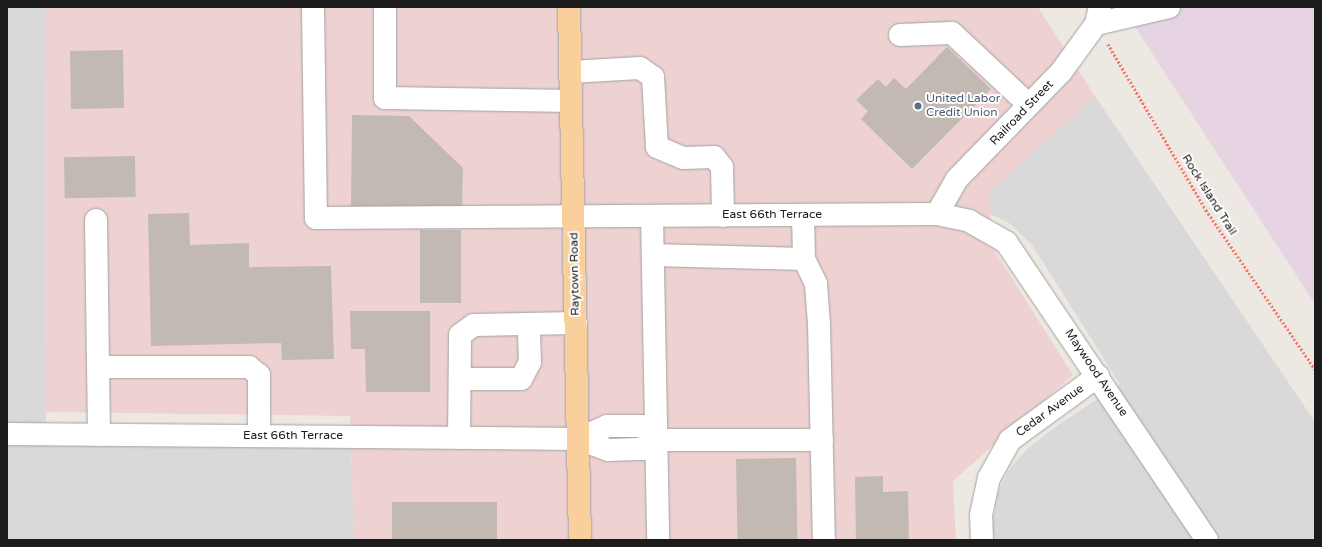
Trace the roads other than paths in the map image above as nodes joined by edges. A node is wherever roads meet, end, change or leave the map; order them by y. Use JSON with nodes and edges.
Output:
{"nodes":[{"id":1,"x":313,"y":7,"type":"edge"},
{"id":2,"x":385,"y":7,"type":"edge"},
{"id":3,"x":569,"y":7,"type":"edge"},
{"id":4,"x":1169,"y":7,"type":"edge"},
{"id":5,"x":1097,"y":19,"type":"edge"},
{"id":6,"x":900,"y":35,"type":"dead end"},
{"id":7,"x":571,"y":72,"type":"junction"},
{"id":8,"x":571,"y":101,"type":"junction"},
{"id":9,"x":1029,"y":106,"type":"junction"},
{"id":10,"x":937,"y":214,"type":"junction"},
{"id":11,"x":803,"y":215,"type":"junction"},
{"id":12,"x":574,"y":216,"type":"junction"},
{"id":13,"x":652,"y":216,"type":"junction"},
{"id":14,"x":723,"y":216,"type":"junction"},
{"id":15,"x":96,"y":220,"type":"dead end"},
{"id":16,"x":969,"y":221,"type":"joint"},
{"id":17,"x":653,"y":255,"type":"junction"},
{"id":18,"x":804,"y":259,"type":"junction"},
{"id":19,"x":576,"y":323,"type":"junction"},
{"id":20,"x":529,"y":324,"type":"junction"},
{"id":21,"x":98,"y":367,"type":"junction"},
{"id":22,"x":1098,"y":376,"type":"junction"},
{"id":23,"x":460,"y":379,"type":"junction"},
{"id":24,"x":7,"y":434,"type":"edge"},
{"id":25,"x":99,"y":435,"type":"junction"},
{"id":26,"x":259,"y":436,"type":"junction"},
{"id":27,"x":459,"y":438,"type":"junction"},
{"id":28,"x":578,"y":438,"type":"junction"},
{"id":29,"x":656,"y":440,"type":"junction"},
{"id":30,"x":822,"y":440,"type":"junction"},
{"id":31,"x":580,"y":540,"type":"edge"},
{"id":32,"x":658,"y":540,"type":"edge"},
{"id":33,"x":824,"y":540,"type":"edge"},
{"id":34,"x":982,"y":540,"type":"edge"},
{"id":35,"x":1207,"y":540,"type":"edge"}],
"edges":[{"from":1,"to":12,"type":"street","name":"East 66th Terrace"},
{"from":2,"to":8,"type":"street"},
{"from":3,"to":7,"type":"main road","name":"Raytown Road"},
{"from":4,"to":5,"type":"street"},
{"from":5,"to":9,"type":"street","name":"Railroad Street"},
{"from":6,"to":9,"type":"street"},
{"from":7,"to":8,"type":"main road","name":"Raytown Road"},
{"from":7,"to":14,"type":"street"},
{"from":8,"to":12,"type":"main road","name":"Raytown Road"},
{"from":9,"to":10,"type":"street","name":"Railroad Street"},
{"from":10,"to":11,"type":"street","name":"East 66th Terrace"},
{"from":10,"to":16,"type":"street","name":"East 66th Terrace"},
{"from":11,"to":14,"type":"street","name":"East 66th Terrace"},
{"from":11,"to":18,"type":"street"},
{"from":12,"to":13,"type":"street","name":"East 66th Terrace"},
{"from":12,"to":19,"type":"main road","name":"Raytown Road"},
{"from":13,"to":14,"type":"street","name":"East 66th Terrace"},
{"from":13,"to":17,"type":"street"},
{"from":15,"to":21,"type":"street"},
{"from":16,"to":22,"type":"street","name":"Maywood Avenue"},
{"from":17,"to":18,"type":"street"},
{"from":17,"to":29,"type":"street"},
{"from":18,"to":30,"type":"street"},
{"from":19,"to":20,"type":"street"},
{"from":19,"to":28,"type":"main road","name":"Raytown Road"},
{"from":20,"to":23,"type":"street"},
{"from":20,"to":23,"type":"street"},
{"from":21,"to":25,"type":"street"},
{"from":21,"to":26,"type":"street"},
{"from":22,"to":34,"type":"street","name":"Cedar Avenue"},
{"from":22,"to":35,"type":"street","name":"Maywood Avenue"},
{"from":23,"to":27,"type":"street"},
{"from":24,"to":25,"type":"street","name":"East 66th Terrace"},
{"from":25,"to":26,"type":"street","name":"East 66th Terrace"},
{"from":26,"to":27,"type":"street","name":"East 66th Terrace"},
{"from":27,"to":28,"type":"street","name":"East 66th Terrace"},
{"from":28,"to":29,"type":"street"},
{"from":28,"to":31,"type":"main road","name":"Raytown Road"},
{"from":29,"to":30,"type":"street"},
{"from":29,"to":32,"type":"street"},
{"from":30,"to":33,"type":"street"}]}
